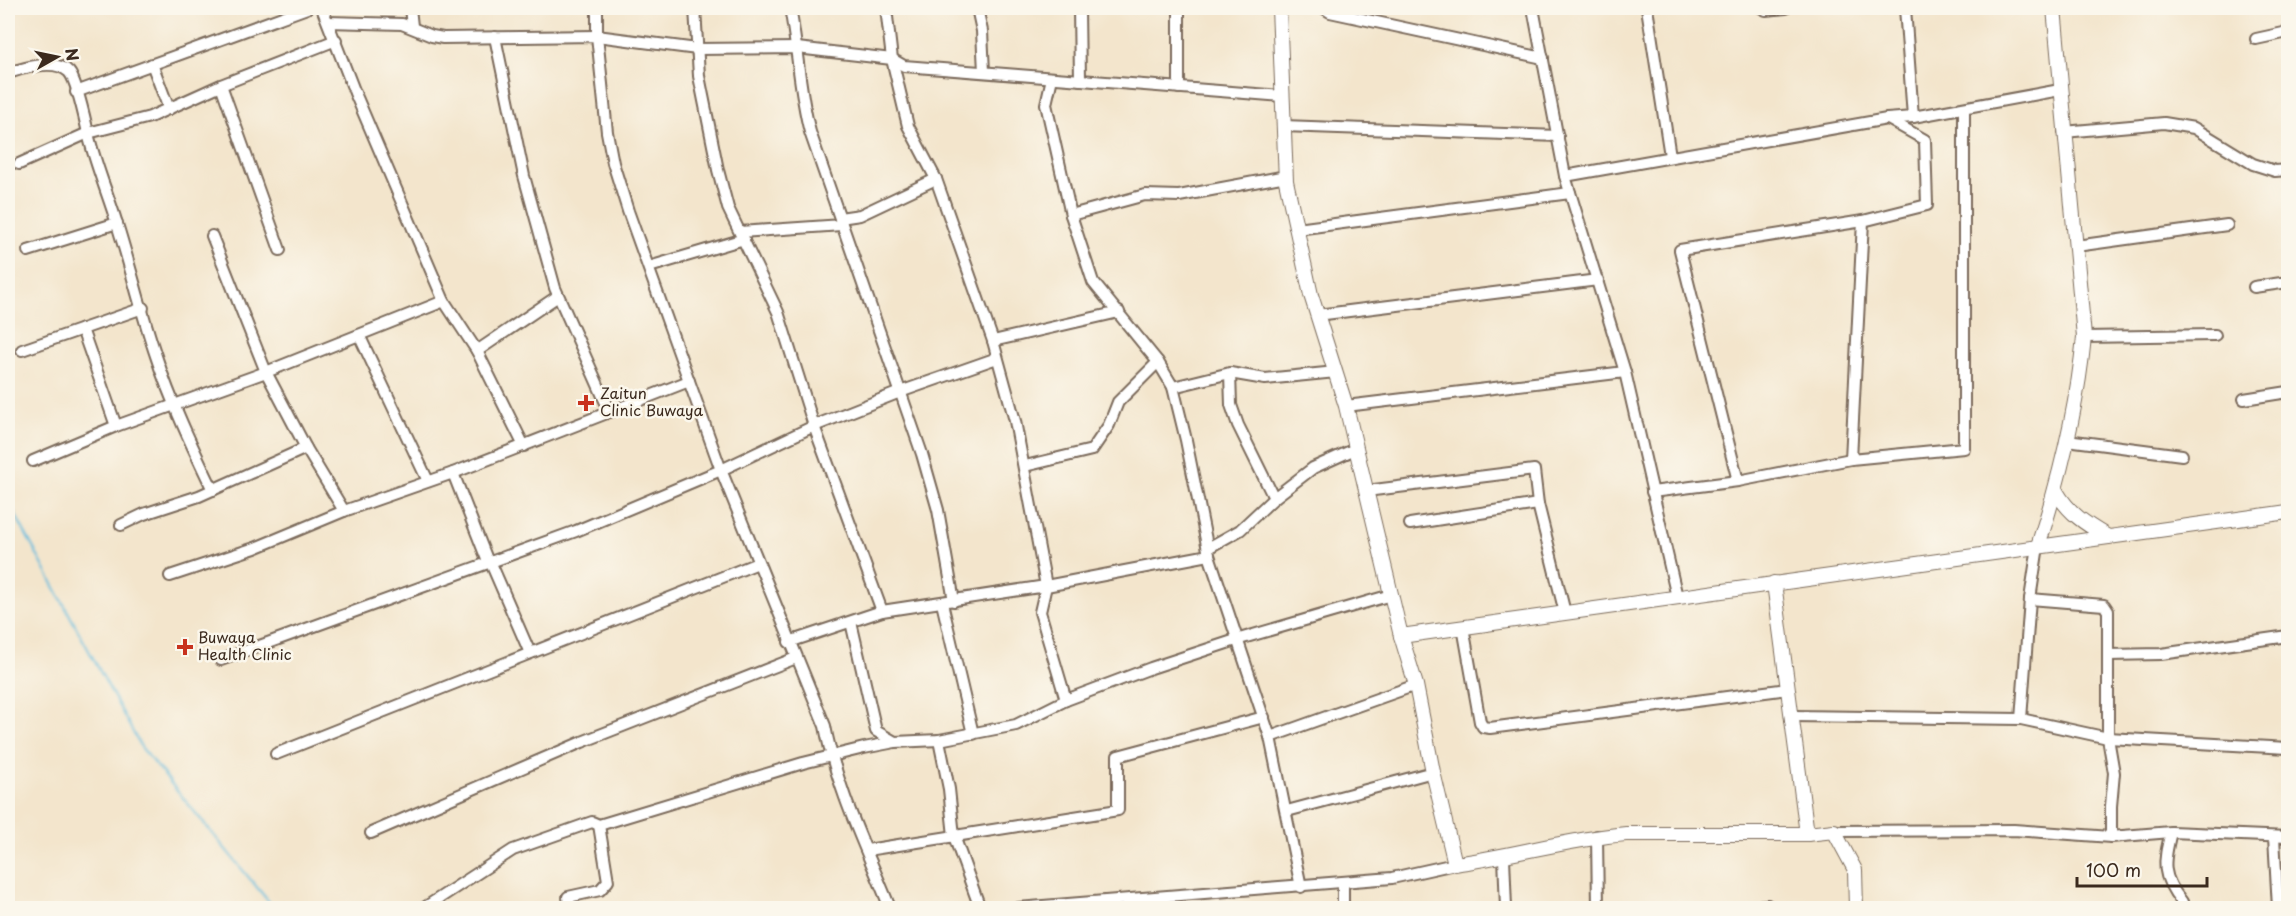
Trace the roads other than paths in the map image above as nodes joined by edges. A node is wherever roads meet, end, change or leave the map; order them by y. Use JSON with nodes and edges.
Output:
{"nodes":[{"id":1,"x":307,"y":8,"type":"edge"},
{"id":2,"x":322,"y":8,"type":"edge"},
{"id":3,"x":410,"y":8,"type":"edge"},
{"id":4,"x":597,"y":8,"type":"edge"},
{"id":5,"x":695,"y":8,"type":"edge"},
{"id":6,"x":790,"y":8,"type":"edge"},
{"id":7,"x":886,"y":8,"type":"edge"},
{"id":8,"x":977,"y":8,"type":"edge"},
{"id":9,"x":1079,"y":8,"type":"edge"},
{"id":10,"x":1179,"y":8,"type":"edge"},
{"id":11,"x":1279,"y":8,"type":"edge"},
{"id":12,"x":1324,"y":8,"type":"edge"},
{"id":13,"x":1533,"y":8,"type":"edge"},
{"id":14,"x":1647,"y":8,"type":"edge"},
{"id":15,"x":1762,"y":8,"type":"edge"},
{"id":16,"x":1786,"y":8,"type":"edge"},
{"id":17,"x":1905,"y":8,"type":"edge"},
{"id":18,"x":2054,"y":8,"type":"edge"},
{"id":19,"x":328,"y":22,"type":"junction"},
{"id":20,"x":412,"y":27,"type":"junction"},
{"id":21,"x":2289,"y":32,"type":"edge"},
{"id":22,"x":597,"y":36,"type":"junction"},
{"id":23,"x":495,"y":37,"type":"junction"},
{"id":24,"x":2256,"y":39,"type":"dead end"},
{"id":25,"x":336,"y":40,"type":"junction"},
{"id":26,"x":797,"y":48,"type":"junction"},
{"id":27,"x":697,"y":49,"type":"junction"},
{"id":28,"x":1543,"y":58,"type":"junction"},
{"id":29,"x":892,"y":59,"type":"junction"},
{"id":30,"x":152,"y":64,"type":"junction"},
{"id":31,"x":984,"y":72,"type":"junction"},
{"id":32,"x":8,"y":73,"type":"edge"},
{"id":33,"x":1052,"y":78,"type":"junction"},
{"id":34,"x":1080,"y":80,"type":"junction"},
{"id":35,"x":221,"y":85,"type":"junction"},
{"id":36,"x":1179,"y":88,"type":"junction"},
{"id":37,"x":2060,"y":90,"type":"junction"},
{"id":38,"x":76,"y":92,"type":"junction"},
{"id":39,"x":1282,"y":96,"type":"junction"},
{"id":40,"x":1964,"y":108,"type":"junction"},
{"id":41,"x":169,"y":109,"type":"junction"},
{"id":42,"x":1912,"y":117,"type":"junction"},
{"id":43,"x":1887,"y":119,"type":"junction"},
{"id":44,"x":1283,"y":126,"type":"junction"},
{"id":45,"x":2064,"y":132,"type":"junction"},
{"id":46,"x":88,"y":133,"type":"junction"},
{"id":47,"x":1558,"y":136,"type":"junction"},
{"id":48,"x":1670,"y":156,"type":"junction"},
{"id":49,"x":19,"y":164,"type":"dead end"},
{"id":50,"x":2289,"y":170,"type":"edge"},
{"id":51,"x":1286,"y":176,"type":"junction"},
{"id":52,"x":1565,"y":176,"type":"junction"},
{"id":53,"x":936,"y":179,"type":"junction"},
{"id":54,"x":1570,"y":193,"type":"junction"},
{"id":55,"x":1071,"y":215,"type":"junction"},
{"id":56,"x":1863,"y":221,"type":"junction"},
{"id":57,"x":841,"y":222,"type":"junction"},
{"id":58,"x":117,"y":223,"type":"junction"},
{"id":59,"x":2227,"y":225,"type":"dead end"},
{"id":60,"x":1297,"y":229,"type":"junction"},
{"id":61,"x":742,"y":235,"type":"junction"},
{"id":62,"x":212,"y":236,"type":"dead end"},
{"id":63,"x":2076,"y":246,"type":"junction"},
{"id":64,"x":280,"y":250,"type":"dead end"},
{"id":65,"x":28,"y":251,"type":"dead end"},
{"id":66,"x":649,"y":267,"type":"junction"},
{"id":67,"x":1598,"y":280,"type":"junction"},
{"id":68,"x":2289,"y":282,"type":"edge"},
{"id":69,"x":2254,"y":287,"type":"dead end"},
{"id":70,"x":558,"y":296,"type":"junction"},
{"id":71,"x":444,"y":301,"type":"junction"},
{"id":72,"x":143,"y":308,"type":"junction"},
{"id":73,"x":1119,"y":312,"type":"junction"},
{"id":74,"x":1317,"y":315,"type":"junction"},
{"id":75,"x":82,"y":329,"type":"junction"},
{"id":76,"x":2215,"y":334,"type":"dead end"},
{"id":77,"x":359,"y":335,"type":"junction"},
{"id":78,"x":2084,"y":337,"type":"junction"},
{"id":79,"x":993,"y":340,"type":"junction"},
{"id":80,"x":22,"y":350,"type":"dead end"},
{"id":81,"x":477,"y":351,"type":"junction"},
{"id":82,"x":997,"y":358,"type":"junction"},
{"id":83,"x":1158,"y":362,"type":"junction"},
{"id":84,"x":266,"y":372,"type":"junction"},
{"id":85,"x":1336,"y":372,"type":"junction"},
{"id":86,"x":1625,"y":372,"type":"junction"},
{"id":87,"x":1230,"y":373,"type":"junction"},
{"id":88,"x":688,"y":381,"type":"junction"},
{"id":89,"x":1173,"y":387,"type":"junction"},
{"id":90,"x":900,"y":392,"type":"junction"},
{"id":91,"x":2289,"y":392,"type":"edge"},
{"id":92,"x":2244,"y":399,"type":"dead end"},
{"id":93,"x":174,"y":405,"type":"junction"},
{"id":94,"x":1346,"y":406,"type":"junction"},
{"id":95,"x":610,"y":412,"type":"junction"},
{"id":96,"x":116,"y":426,"type":"junction"},
{"id":97,"x":814,"y":426,"type":"junction"},
{"id":98,"x":2067,"y":441,"type":"junction"},
{"id":99,"x":524,"y":446,"type":"junction"},
{"id":100,"x":306,"y":448,"type":"junction"},
{"id":101,"x":1355,"y":449,"type":"junction"},
{"id":102,"x":2182,"y":455,"type":"dead end"},
{"id":103,"x":1851,"y":459,"type":"junction"},
{"id":104,"x":33,"y":461,"type":"dead end"},
{"id":105,"x":1025,"y":466,"type":"junction"},
{"id":106,"x":721,"y":470,"type":"junction"},
{"id":107,"x":453,"y":473,"type":"junction"},
{"id":108,"x":1738,"y":481,"type":"junction"},
{"id":109,"x":428,"y":482,"type":"junction"},
{"id":110,"x":213,"y":490,"type":"junction"},
{"id":111,"x":1366,"y":491,"type":"junction"},
{"id":112,"x":2056,"y":491,"type":"junction"},
{"id":113,"x":1652,"y":492,"type":"junction"},
{"id":114,"x":1274,"y":498,"type":"junction"},
{"id":115,"x":1538,"y":504,"type":"junction"},
{"id":116,"x":344,"y":511,"type":"junction"},
{"id":117,"x":2289,"y":512,"type":"edge"},
{"id":118,"x":1410,"y":524,"type":"dead end"},
{"id":119,"x":121,"y":525,"type":"dead end"},
{"id":120,"x":2108,"y":537,"type":"junction"},
{"id":121,"x":2038,"y":546,"type":"junction"},
{"id":122,"x":1209,"y":552,"type":"junction"},
{"id":123,"x":489,"y":561,"type":"junction"},
{"id":124,"x":758,"y":563,"type":"junction"},
{"id":125,"x":170,"y":576,"type":"dead end"},
{"id":126,"x":1774,"y":583,"type":"junction"},
{"id":127,"x":1046,"y":586,"type":"junction"},
{"id":128,"x":1391,"y":595,"type":"junction"},
{"id":129,"x":1677,"y":597,"type":"junction"},
{"id":130,"x":2030,"y":600,"type":"junction"},
{"id":131,"x":954,"y":601,"type":"junction"},
{"id":132,"x":942,"y":603,"type":"junction"},
{"id":133,"x":882,"y":611,"type":"junction"},
{"id":134,"x":1565,"y":612,"type":"junction"},
{"id":135,"x":851,"y":622,"type":"junction"},
{"id":136,"x":1463,"y":627,"type":"junction"},
{"id":137,"x":1401,"y":636,"type":"junction"},
{"id":138,"x":2289,"y":636,"type":"edge"},
{"id":139,"x":1236,"y":640,"type":"junction"},
{"id":140,"x":789,"y":642,"type":"junction"},
{"id":141,"x":530,"y":653,"type":"junction"},
{"id":142,"x":2108,"y":655,"type":"junction"},
{"id":143,"x":796,"y":658,"type":"junction"},
{"id":144,"x":222,"y":660,"type":"dead end"},
{"id":145,"x":1416,"y":685,"type":"junction"},
{"id":146,"x":1788,"y":689,"type":"junction"},
{"id":147,"x":1066,"y":700,"type":"junction"},
{"id":148,"x":1792,"y":716,"type":"junction"},
{"id":149,"x":1264,"y":717,"type":"junction"},
{"id":150,"x":2021,"y":719,"type":"junction"},
{"id":151,"x":876,"y":730,"type":"junction"},
{"id":152,"x":974,"y":734,"type":"junction"},
{"id":153,"x":1270,"y":737,"type":"junction"},
{"id":154,"x":2108,"y":738,"type":"junction"},
{"id":155,"x":939,"y":740,"type":"junction"},
{"id":156,"x":896,"y":742,"type":"junction"},
{"id":157,"x":864,"y":748,"type":"junction"},
{"id":158,"x":2289,"y":748,"type":"edge"},
{"id":159,"x":276,"y":754,"type":"dead end"},
{"id":160,"x":830,"y":756,"type":"junction"},
{"id":161,"x":1433,"y":772,"type":"junction"},
{"id":162,"x":1287,"y":811,"type":"junction"},
{"id":163,"x":599,"y":825,"type":"junction"},
{"id":164,"x":1834,"y":831,"type":"junction"},
{"id":165,"x":2171,"y":832,"type":"junction"},
{"id":166,"x":371,"y":833,"type":"dead end"},
{"id":167,"x":1807,"y":834,"type":"junction"},
{"id":168,"x":954,"y":836,"type":"junction"},
{"id":169,"x":1597,"y":836,"type":"junction"},
{"id":170,"x":2111,"y":837,"type":"junction"},
{"id":171,"x":2274,"y":837,"type":"junction"},
{"id":172,"x":2289,"y":837,"type":"edge"},
{"id":173,"x":867,"y":850,"type":"junction"},
{"id":174,"x":1504,"y":857,"type":"junction"},
{"id":175,"x":1455,"y":864,"type":"junction"},
{"id":176,"x":1343,"y":883,"type":"junction"},
{"id":177,"x":1301,"y":887,"type":"junction"},
{"id":178,"x":424,"y":909,"type":"edge"},
{"id":179,"x":570,"y":909,"type":"edge"},
{"id":180,"x":890,"y":909,"type":"edge"},
{"id":181,"x":980,"y":909,"type":"edge"},
{"id":182,"x":1018,"y":909,"type":"edge"},
{"id":183,"x":1343,"y":909,"type":"edge"},
{"id":184,"x":1506,"y":909,"type":"edge"},
{"id":185,"x":1598,"y":909,"type":"edge"},
{"id":186,"x":1741,"y":909,"type":"edge"},
{"id":187,"x":1768,"y":909,"type":"edge"},
{"id":188,"x":1856,"y":909,"type":"edge"},
{"id":189,"x":2180,"y":909,"type":"edge"},
{"id":190,"x":2278,"y":909,"type":"edge"}],
"edges":[{"from":1,"to":30,"type":"street"},
{"from":2,"to":19,"type":"street"},
{"from":3,"to":20,"type":"street"},
{"from":4,"to":22,"type":"street"},
{"from":5,"to":27,"type":"street"},
{"from":6,"to":26,"type":"street"},
{"from":7,"to":29,"type":"street"},
{"from":8,"to":31,"type":"street"},
{"from":9,"to":34,"type":"street"},
{"from":10,"to":36,"type":"street"},
{"from":11,"to":39,"type":"street"},
{"from":12,"to":28,"type":"street"},
{"from":13,"to":28,"type":"street"},
{"from":14,"to":48,"type":"street"},
{"from":15,"to":16,"type":"street"},
{"from":17,"to":42,"type":"street"},
{"from":18,"to":37,"type":"street"},
{"from":19,"to":20,"type":"street"},
{"from":19,"to":25,"type":"street"},
{"from":20,"to":23,"type":"street"},
{"from":21,"to":24,"type":"street"},
{"from":22,"to":23,"type":"street"},
{"from":22,"to":27,"type":"street"},
{"from":22,"to":66,"type":"street"},
{"from":23,"to":70,"type":"street"},
{"from":25,"to":35,"type":"street"},
{"from":25,"to":71,"type":"street"},
{"from":26,"to":27,"type":"street"},
{"from":26,"to":29,"type":"street"},
{"from":26,"to":57,"type":"street"},
{"from":27,"to":61,"type":"street"},
{"from":28,"to":47,"type":"street"},
{"from":29,"to":31,"type":"street"},
{"from":29,"to":53,"type":"street"},
{"from":30,"to":38,"type":"street"},
{"from":30,"to":41,"type":"street"},
{"from":31,"to":33,"type":"street"},
{"from":32,"to":38,"type":"street"},
{"from":33,"to":34,"type":"street"},
{"from":33,"to":55,"type":"street"},
{"from":34,"to":36,"type":"street"},
{"from":35,"to":41,"type":"street"},
{"from":35,"to":64,"type":"street"},
{"from":36,"to":39,"type":"street"},
{"from":37,"to":40,"type":"street"},
{"from":37,"to":45,"type":"street"},
{"from":38,"to":46,"type":"street"},
{"from":39,"to":44,"type":"street"},
{"from":40,"to":42,"type":"street"},
{"from":40,"to":103,"type":"street"},
{"from":41,"to":46,"type":"street"},
{"from":42,"to":43,"type":"street"},
{"from":43,"to":48,"type":"street"},
{"from":43,"to":56,"type":"street"},
{"from":44,"to":47,"type":"street"},
{"from":44,"to":51,"type":"street"},
{"from":45,"to":50,"type":"street"},
{"from":45,"to":63,"type":"street"},
{"from":46,"to":49,"type":"street"},
{"from":46,"to":58,"type":"street"},
{"from":47,"to":52,"type":"street"},
{"from":48,"to":52,"type":"street"},
{"from":51,"to":55,"type":"street"},
{"from":51,"to":60,"type":"street"},
{"from":52,"to":54,"type":"street"},
{"from":53,"to":57,"type":"street"},
{"from":53,"to":79,"type":"street"},
{"from":54,"to":60,"type":"street"},
{"from":54,"to":67,"type":"street"},
{"from":55,"to":73,"type":"street"},
{"from":56,"to":103,"type":"street"},
{"from":56,"to":108,"type":"street"},
{"from":57,"to":61,"type":"street"},
{"from":57,"to":90,"type":"street"},
{"from":58,"to":65,"type":"street"},
{"from":58,"to":72,"type":"street"},
{"from":59,"to":63,"type":"street"},
{"from":60,"to":74,"type":"street"},
{"from":61,"to":66,"type":"street"},
{"from":61,"to":97,"type":"street"},
{"from":62,"to":84,"type":"street"},
{"from":63,"to":78,"type":"street"},
{"from":66,"to":88,"type":"street"},
{"from":67,"to":74,"type":"street"},
{"from":67,"to":86,"type":"street"},
{"from":68,"to":69,"type":"street"},
{"from":70,"to":81,"type":"street"},
{"from":70,"to":95,"type":"street"},
{"from":71,"to":77,"type":"street"},
{"from":71,"to":81,"type":"street"},
{"from":72,"to":75,"type":"street"},
{"from":72,"to":93,"type":"street"},
{"from":73,"to":79,"type":"street"},
{"from":73,"to":83,"type":"street"},
{"from":74,"to":85,"type":"street"},
{"from":75,"to":80,"type":"street"},
{"from":75,"to":96,"type":"street"},
{"from":76,"to":78,"type":"street"},
{"from":77,"to":84,"type":"street"},
{"from":77,"to":109,"type":"street"},
{"from":78,"to":98,"type":"street"},
{"from":79,"to":82,"type":"street"},
{"from":81,"to":99,"type":"street"},
{"from":82,"to":90,"type":"street"},
{"from":82,"to":105,"type":"street"},
{"from":83,"to":89,"type":"street"},
{"from":83,"to":105,"type":"street"},
{"from":84,"to":93,"type":"street"},
{"from":84,"to":100,"type":"street"},
{"from":85,"to":87,"type":"street"},
{"from":85,"to":94,"type":"street"},
{"from":86,"to":94,"type":"street"},
{"from":86,"to":113,"type":"street"},
{"from":87,"to":89,"type":"street"},
{"from":87,"to":114,"type":"street"},
{"from":88,"to":95,"type":"street"},
{"from":88,"to":106,"type":"street"},
{"from":89,"to":122,"type":"street"},
{"from":90,"to":97,"type":"street"},
{"from":90,"to":131,"type":"street"},
{"from":91,"to":92,"type":"street"},
{"from":93,"to":96,"type":"street"},
{"from":93,"to":110,"type":"street"},
{"from":94,"to":101,"type":"street"},
{"from":95,"to":99,"type":"street"},
{"from":96,"to":104,"type":"street"},
{"from":97,"to":106,"type":"street"},
{"from":97,"to":133,"type":"street"},
{"from":98,"to":102,"type":"street"},
{"from":98,"to":112,"type":"street"},
{"from":99,"to":107,"type":"street"},
{"from":100,"to":110,"type":"street"},
{"from":100,"to":116,"type":"street"},
{"from":101,"to":111,"type":"street"},
{"from":101,"to":114,"type":"street"},
{"from":103,"to":108,"type":"street"},
{"from":105,"to":127,"type":"street"},
{"from":106,"to":123,"type":"street"},
{"from":106,"to":124,"type":"street"},
{"from":107,"to":109,"type":"street"},
{"from":107,"to":123,"type":"street"},
{"from":108,"to":113,"type":"street"},
{"from":109,"to":116,"type":"street"},
{"from":110,"to":119,"type":"street"},
{"from":111,"to":115,"type":"street"},
{"from":111,"to":128,"type":"street"},
{"from":112,"to":120,"type":"street"},
{"from":112,"to":121,"type":"street"},
{"from":113,"to":129,"type":"street"},
{"from":114,"to":122,"type":"street"},
{"from":115,"to":118,"type":"street"},
{"from":115,"to":134,"type":"street"},
{"from":116,"to":125,"type":"street"},
{"from":117,"to":120,"type":"street"},
{"from":120,"to":121,"type":"street"},
{"from":121,"to":126,"type":"street"},
{"from":121,"to":130,"type":"street"},
{"from":122,"to":127,"type":"street"},
{"from":122,"to":139,"type":"street"},
{"from":123,"to":141,"type":"street"},
{"from":123,"to":144,"type":"street"},
{"from":124,"to":140,"type":"street"},
{"from":124,"to":141,"type":"street"},
{"from":126,"to":129,"type":"street"},
{"from":126,"to":146,"type":"street"},
{"from":127,"to":131,"type":"street"},
{"from":127,"to":147,"type":"street"},
{"from":128,"to":137,"type":"street"},
{"from":128,"to":139,"type":"street"},
{"from":129,"to":134,"type":"street"},
{"from":130,"to":142,"type":"street"},
{"from":130,"to":150,"type":"street"},
{"from":131,"to":132,"type":"street"},
{"from":132,"to":133,"type":"street"},
{"from":132,"to":152,"type":"street"},
{"from":133,"to":135,"type":"street"},
{"from":134,"to":136,"type":"street"},
{"from":135,"to":140,"type":"street"},
{"from":135,"to":151,"type":"street"},
{"from":136,"to":137,"type":"street"},
{"from":136,"to":146,"type":"street"},
{"from":137,"to":145,"type":"street"},
{"from":138,"to":142,"type":"street"},
{"from":139,"to":147,"type":"street"},
{"from":139,"to":149,"type":"street"},
{"from":140,"to":143,"type":"street"},
{"from":141,"to":159,"type":"street"},
{"from":142,"to":154,"type":"street"},
{"from":143,"to":160,"type":"street"},
{"from":143,"to":166,"type":"street"},
{"from":145,"to":153,"type":"street"},
{"from":145,"to":161,"type":"street"},
{"from":146,"to":148,"type":"street"},
{"from":147,"to":152,"type":"street"},
{"from":148,"to":150,"type":"street"},
{"from":148,"to":167,"type":"street"},
{"from":149,"to":153,"type":"street"},
{"from":149,"to":168,"type":"street"},
{"from":150,"to":154,"type":"street"},
{"from":151,"to":156,"type":"street"},
{"from":151,"to":157,"type":"street"},
{"from":152,"to":155,"type":"street"},
{"from":153,"to":162,"type":"street"},
{"from":154,"to":158,"type":"street"},
{"from":154,"to":170,"type":"street"},
{"from":155,"to":156,"type":"street"},
{"from":155,"to":168,"type":"street"},
{"from":156,"to":157,"type":"street"},
{"from":157,"to":160,"type":"street"},
{"from":160,"to":163,"type":"street"},
{"from":160,"to":173,"type":"street"},
{"from":161,"to":162,"type":"street"},
{"from":161,"to":175,"type":"street"},
{"from":162,"to":177,"type":"street"},
{"from":163,"to":178,"type":"street"},
{"from":163,"to":179,"type":"street"},
{"from":164,"to":167,"type":"street"},
{"from":164,"to":170,"type":"street"},
{"from":164,"to":188,"type":"street"},
{"from":165,"to":170,"type":"street"},
{"from":165,"to":171,"type":"street"},
{"from":165,"to":189,"type":"street"},
{"from":167,"to":169,"type":"street"},
{"from":168,"to":173,"type":"street"},
{"from":168,"to":181,"type":"street"},
{"from":169,"to":174,"type":"street"},
{"from":169,"to":185,"type":"street"},
{"from":171,"to":172,"type":"street"},
{"from":171,"to":190,"type":"street"},
{"from":173,"to":180,"type":"street"},
{"from":174,"to":175,"type":"street"},
{"from":174,"to":184,"type":"street"},
{"from":175,"to":176,"type":"street"},
{"from":176,"to":177,"type":"street"},
{"from":176,"to":183,"type":"street"},
{"from":177,"to":182,"type":"street"},
{"from":186,"to":187,"type":"street"}]}
